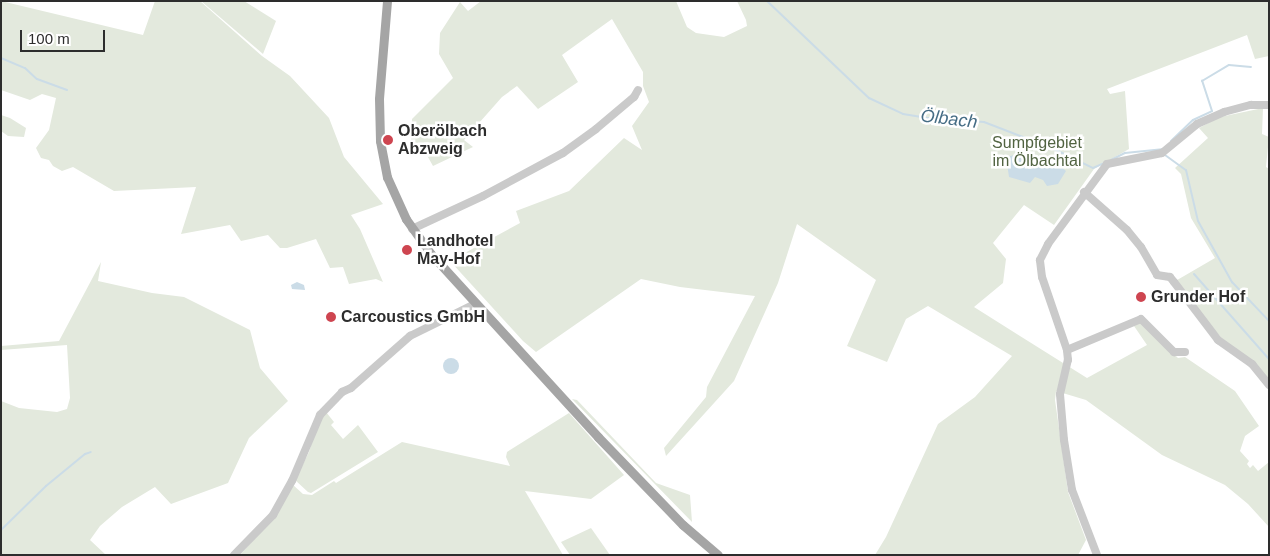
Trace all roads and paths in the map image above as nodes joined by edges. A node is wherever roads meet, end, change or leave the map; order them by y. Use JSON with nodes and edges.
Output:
{"nodes":[{"id":1,"x":387,"y":1,"type":"edge"},
{"id":2,"x":638,"y":90,"type":"dead end"},
{"id":3,"x":1269,"y":105,"type":"edge"},
{"id":4,"x":1084,"y":192,"type":"junction"},
{"id":5,"x":412,"y":229,"type":"junction"},
{"id":6,"x":475,"y":304,"type":"junction"},
{"id":7,"x":1067,"y":350,"type":"junction"},
{"id":8,"x":1185,"y":352,"type":"dead end"},
{"id":9,"x":1269,"y":385,"type":"edge"},
{"id":10,"x":234,"y":555,"type":"edge"},
{"id":11,"x":718,"y":555,"type":"edge"},
{"id":12,"x":1097,"y":555,"type":"edge"}],
"edges":[{"from":1,"to":5,"type":"main road"},
{"from":2,"to":5,"type":"street"},
{"from":3,"to":4,"type":"street"},
{"from":4,"to":7,"type":"street"},
{"from":4,"to":9,"type":"street"},
{"from":5,"to":6,"type":"main road"},
{"from":6,"to":10,"type":"street"},
{"from":6,"to":11,"type":"main road"},
{"from":7,"to":8,"type":"street"},
{"from":7,"to":12,"type":"street"}]}
